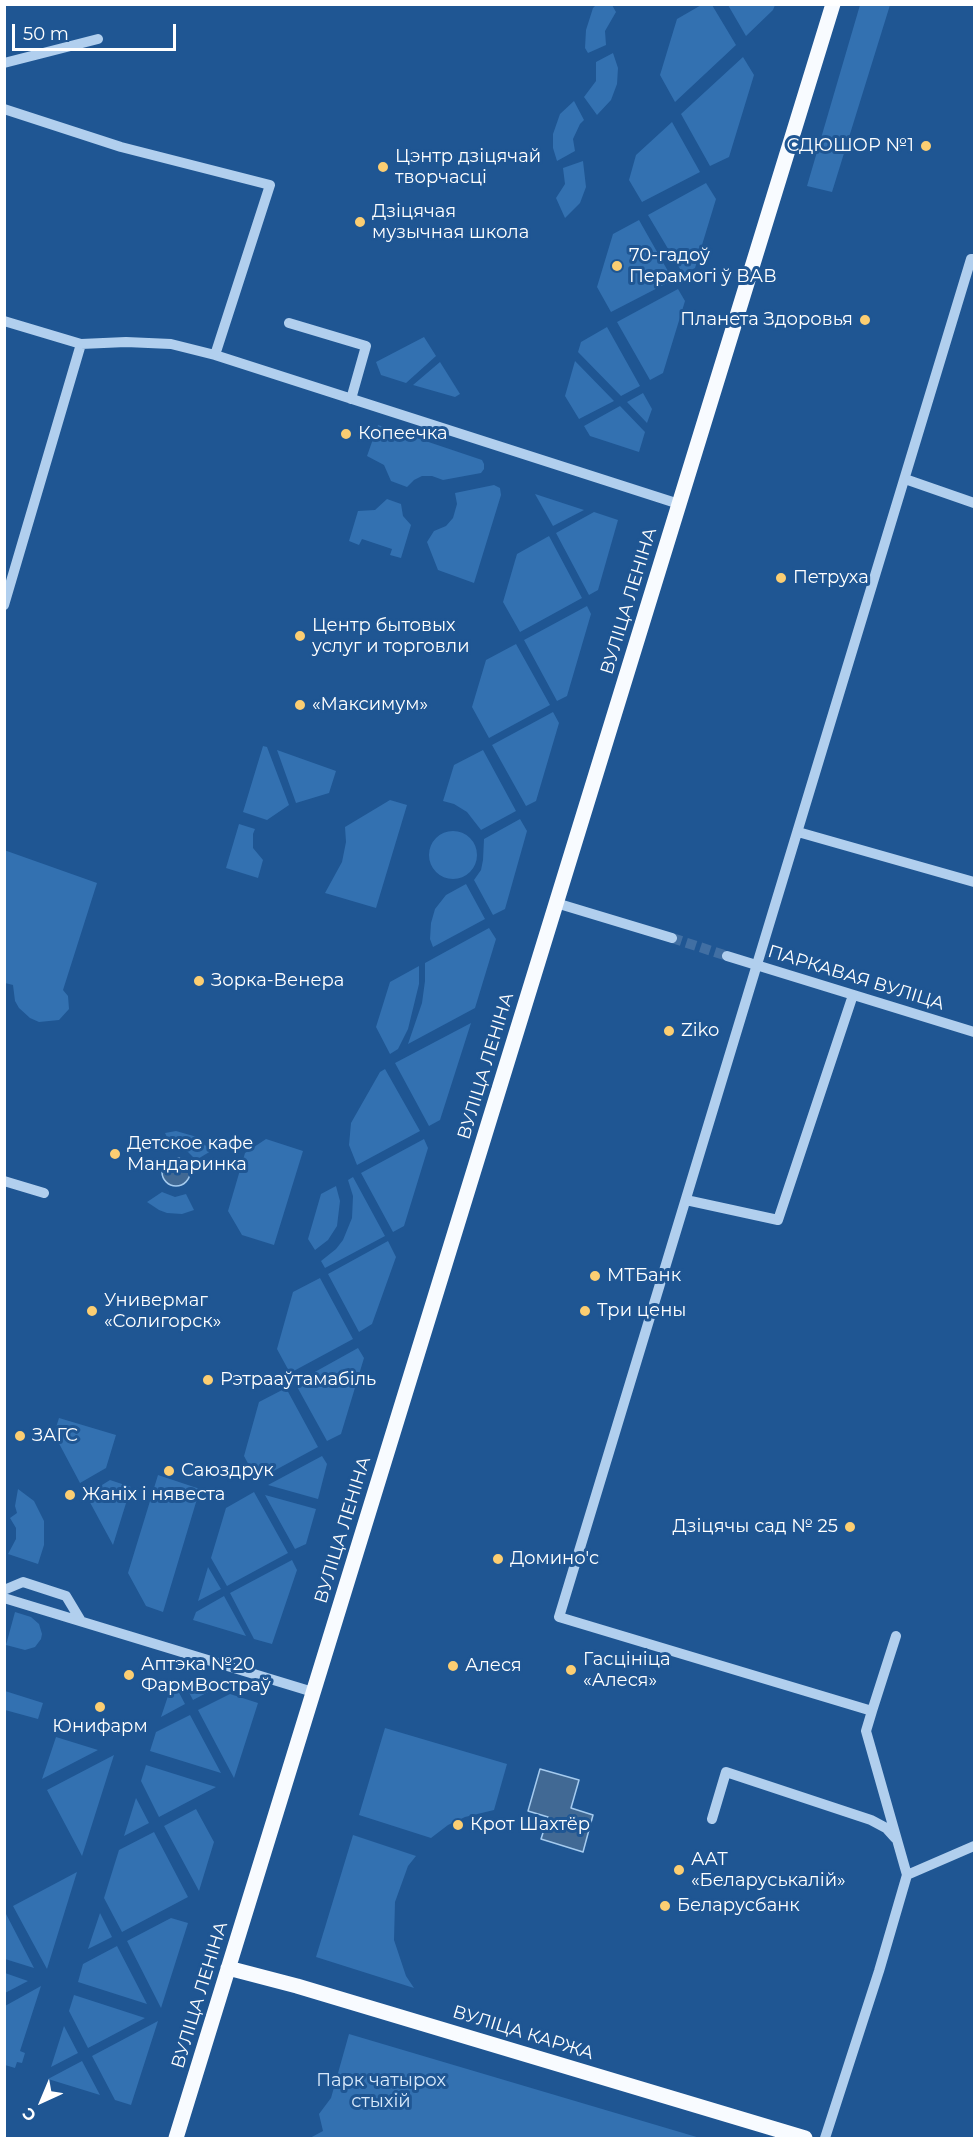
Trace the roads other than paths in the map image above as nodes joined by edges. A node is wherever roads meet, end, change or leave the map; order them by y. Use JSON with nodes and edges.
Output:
{"nodes":[{"id":1,"x":833,"y":4,"type":"edge"},
{"id":2,"x":98,"y":39,"type":"dead end"},
{"id":3,"x":4,"y":63,"type":"edge"},
{"id":4,"x":4,"y":109,"type":"edge"},
{"id":5,"x":975,"y":260,"type":"edge"},
{"id":6,"x":4,"y":321,"type":"edge"},
{"id":7,"x":289,"y":323,"type":"dead end"},
{"id":8,"x":81,"y":344,"type":"junction"},
{"id":9,"x":215,"y":355,"type":"junction"},
{"id":10,"x":351,"y":399,"type":"junction"},
{"id":11,"x":904,"y":479,"type":"junction"},
{"id":12,"x":975,"y":503,"type":"edge"},
{"id":13,"x":679,"y":504,"type":"junction"},
{"id":14,"x":4,"y":605,"type":"edge"},
{"id":15,"x":798,"y":832,"type":"junction"},
{"id":16,"x":975,"y":882,"type":"edge"},
{"id":17,"x":556,"y":903,"type":"junction"},
{"id":18,"x":672,"y":938,"type":"tunnel mouth"},
{"id":19,"x":727,"y":956,"type":"tunnel mouth"},
{"id":20,"x":757,"y":965,"type":"junction"},
{"id":21,"x":853,"y":995,"type":"junction"},
{"id":22,"x":975,"y":1032,"type":"edge"},
{"id":23,"x":4,"y":1181,"type":"edge"},
{"id":24,"x":44,"y":1193,"type":"dead end"},
{"id":25,"x":686,"y":1200,"type":"junction"},
{"id":26,"x":4,"y":1590,"type":"edge"},
{"id":27,"x":4,"y":1598,"type":"edge"},
{"id":28,"x":81,"y":1621,"type":"junction"},
{"id":29,"x":896,"y":1636,"type":"dead end"},
{"id":30,"x":313,"y":1692,"type":"junction"},
{"id":31,"x":872,"y":1711,"type":"junction"},
{"id":32,"x":712,"y":1819,"type":"dead end"},
{"id":33,"x":897,"y":1840,"type":"junction"},
{"id":34,"x":975,"y":1846,"type":"edge"},
{"id":35,"x":907,"y":1875,"type":"junction"},
{"id":36,"x":228,"y":1968,"type":"junction"},
{"id":37,"x":176,"y":2139,"type":"edge"},
{"id":38,"x":805,"y":2139,"type":"edge"},
{"id":39,"x":825,"y":2139,"type":"edge"}],
"edges":[{"from":1,"to":13,"type":"main road","name":"ВУЛІЦА ЛЕНІНА"},
{"from":2,"to":3,"type":"street"},
{"from":4,"to":9,"type":"street"},
{"from":5,"to":11,"type":"street"},
{"from":6,"to":8,"type":"street"},
{"from":7,"to":10,"type":"street"},
{"from":8,"to":9,"type":"street"},
{"from":8,"to":14,"type":"street"},
{"from":9,"to":10,"type":"street"},
{"from":10,"to":13,"type":"street"},
{"from":11,"to":12,"type":"street"},
{"from":11,"to":15,"type":"street"},
{"from":13,"to":17,"type":"main road","name":"ВУЛІЦА ЛЕНІНА"},
{"from":15,"to":16,"type":"street"},
{"from":15,"to":20,"type":"street"},
{"from":17,"to":18,"type":"street"},
{"from":17,"to":30,"type":"main road","name":"ВУЛІЦА ЛЕНІНА"},
{"from":19,"to":20,"type":"street","name":"ПАРКАВАЯ ВУЛІЦА"},
{"from":20,"to":21,"type":"street","name":"ПАРКАВАЯ ВУЛІЦА"},
{"from":20,"to":25,"type":"street"},
{"from":21,"to":22,"type":"street","name":"ПАРКАВАЯ ВУЛІЦА"},
{"from":21,"to":25,"type":"street"},
{"from":23,"to":24,"type":"street"},
{"from":25,"to":31,"type":"street"},
{"from":26,"to":28,"type":"street"},
{"from":27,"to":28,"type":"street"},
{"from":28,"to":30,"type":"street"},
{"from":29,"to":31,"type":"street"},
{"from":30,"to":36,"type":"main road","name":"ВУЛІЦА ЛЕНІНА"},
{"from":31,"to":33,"type":"street"},
{"from":32,"to":33,"type":"street"},
{"from":33,"to":35,"type":"street"},
{"from":34,"to":35,"type":"street"},
{"from":35,"to":39,"type":"street"},
{"from":36,"to":37,"type":"main road","name":"ВУЛІЦА ЛЕНІНА"},
{"from":36,"to":38,"type":"main road","name":"ВУЛІЦА КАРЖА"}]}
